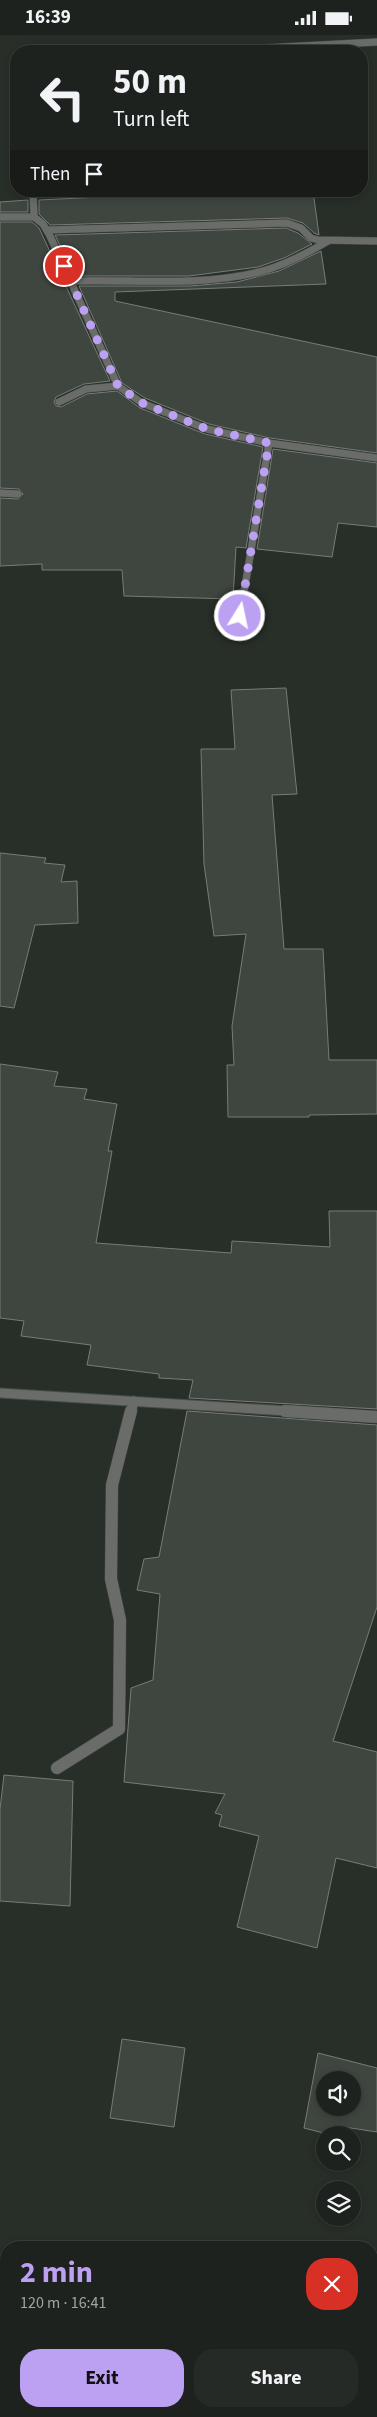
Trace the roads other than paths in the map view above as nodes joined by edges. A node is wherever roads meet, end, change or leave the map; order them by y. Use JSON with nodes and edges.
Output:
{"nodes":[{"id":1,"x":377,"y":41,"type":"edge"},
{"id":2,"x":322,"y":45,"type":"edge"},
{"id":3,"x":33,"y":197,"type":"edge"},
{"id":4,"x":0,"y":217,"type":"edge"},
{"id":5,"x":34,"y":217,"type":"junction"},
{"id":6,"x":47,"y":230,"type":"junction"},
{"id":7,"x":328,"y":241,"type":"junction"},
{"id":8,"x":377,"y":241,"type":"edge"},
{"id":9,"x":72,"y":281,"type":"junction"},
{"id":10,"x":118,"y":386,"type":"junction"},
{"id":11,"x":59,"y":402,"type":"dead end"},
{"id":12,"x":269,"y":443,"type":"junction"},
{"id":13,"x":377,"y":458,"type":"edge"},
{"id":14,"x":0,"y":493,"type":"edge"},
{"id":15,"x":18,"y":494,"type":"dead end"},
{"id":16,"x":240,"y":616,"type":"dead end"},
{"id":17,"x":0,"y":1393,"type":"edge"},
{"id":18,"x":134,"y":1401,"type":"junction"},
{"id":19,"x":377,"y":1417,"type":"edge"},
{"id":20,"x":57,"y":1768,"type":"dead end"}],
"edges":[{"from":1,"to":2,"type":"street"},
{"from":3,"to":5,"type":"street"},
{"from":4,"to":5,"type":"street"},
{"from":5,"to":6,"type":"street"},
{"from":6,"to":7,"type":"street"},
{"from":6,"to":9,"type":"street"},
{"from":7,"to":8,"type":"street"},
{"from":7,"to":9,"type":"street"},
{"from":9,"to":10,"type":"street"},
{"from":10,"to":11,"type":"street"},
{"from":10,"to":12,"type":"street"},
{"from":12,"to":13,"type":"street"},
{"from":12,"to":16,"type":"street"},
{"from":14,"to":15,"type":"street"},
{"from":17,"to":18,"type":"street"},
{"from":18,"to":19,"type":"street"},
{"from":18,"to":20,"type":"street"}]}
